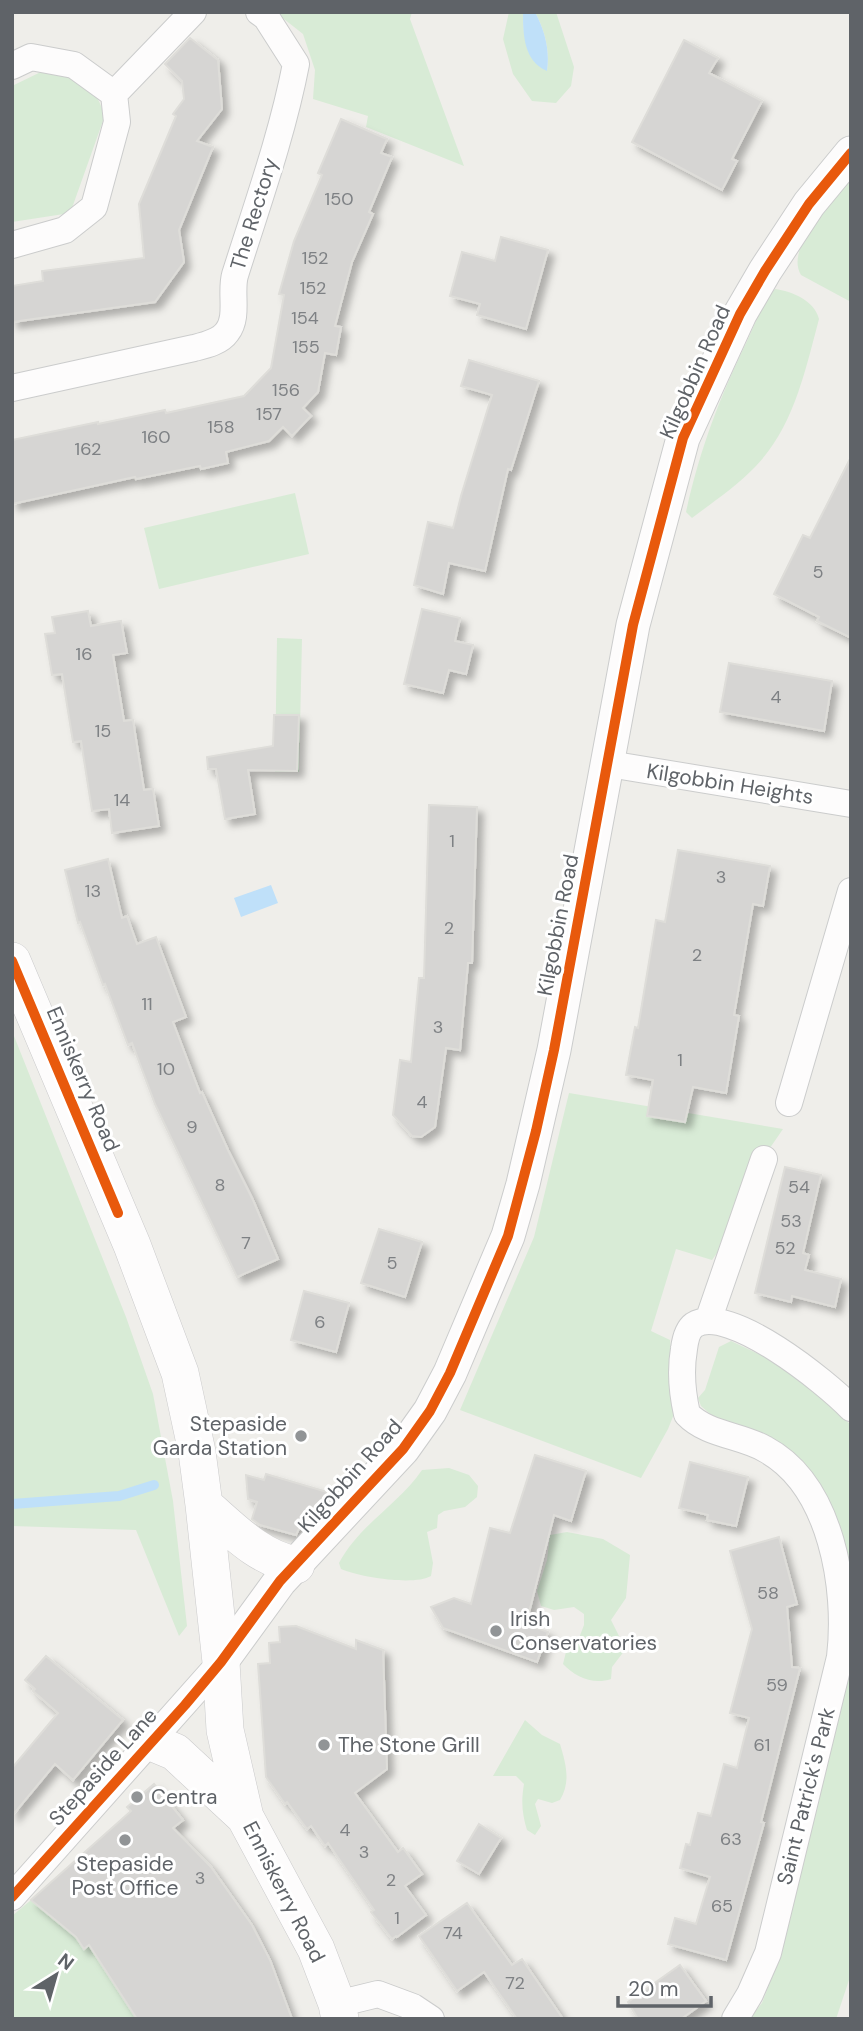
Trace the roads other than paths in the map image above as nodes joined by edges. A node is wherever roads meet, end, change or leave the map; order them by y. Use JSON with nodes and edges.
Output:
{"nodes":[{"id":1,"x":193,"y":12,"type":"edge"},
{"id":2,"x":259,"y":12,"type":"edge"},
{"id":3,"x":12,"y":66,"type":"edge"},
{"id":4,"x":114,"y":94,"type":"junction"},
{"id":5,"x":851,"y":153,"type":"edge"},
{"id":6,"x":12,"y":245,"type":"edge"},
{"id":7,"x":12,"y":388,"type":"edge"},
{"id":8,"x":609,"y":764,"type":"junction"},
{"id":9,"x":851,"y":804,"type":"edge"},
{"id":10,"x":851,"y":891,"type":"edge"},
{"id":11,"x":12,"y":961,"type":"edge"},
{"id":12,"x":789,"y":1103,"type":"dead end"},
{"id":13,"x":764,"y":1158,"type":"dead end"},
{"id":14,"x":708,"y":1321,"type":"junction"},
{"id":15,"x":851,"y":1408,"type":"edge"},
{"id":16,"x":204,"y":1505,"type":"junction"},
{"id":17,"x":296,"y":1565,"type":"junction"},
{"id":18,"x":221,"y":1662,"type":"junction"},
{"id":19,"x":151,"y":1742,"type":"junction"},
{"id":20,"x":245,"y":1817,"type":"junction"},
{"id":21,"x":12,"y":1897,"type":"edge"},
{"id":22,"x":339,"y":2011,"type":"edge"},
{"id":23,"x":431,"y":2019,"type":"edge"},
{"id":24,"x":735,"y":2019,"type":"edge"}],
"edges":[{"from":1,"to":4,"type":"street"},
{"from":2,"to":7,"type":"street","name":"The Rectory"},
{"from":3,"to":4,"type":"street"},
{"from":4,"to":6,"type":"street"},
{"from":5,"to":8,"type":"street","name":"Kilgobbin Road"},
{"from":8,"to":9,"type":"street","name":"Kilgobbin Heights"},
{"from":8,"to":17,"type":"street","name":"Kilgobbin Road"},
{"from":10,"to":12,"type":"street"},
{"from":11,"to":16,"type":"main road","name":"Enniskerry Road"},
{"from":13,"to":14,"type":"street"},
{"from":14,"to":15,"type":"street"},
{"from":14,"to":24,"type":"street","name":"Saint Patrick's Park"},
{"from":16,"to":17,"type":"main road"},
{"from":16,"to":18,"type":"main road","name":"Enniskerry Road"},
{"from":17,"to":18,"type":"street","name":"Kilgobbin Road"},
{"from":18,"to":19,"type":"street","name":"Stepaside Lane"},
{"from":18,"to":20,"type":"main road","name":"Enniskerry Road"},
{"from":19,"to":20,"type":"main road"},
{"from":19,"to":21,"type":"street","name":"Stepaside Lane"},
{"from":20,"to":22,"type":"main road","name":"Enniskerry Road"},
{"from":22,"to":23,"type":"street"}]}
